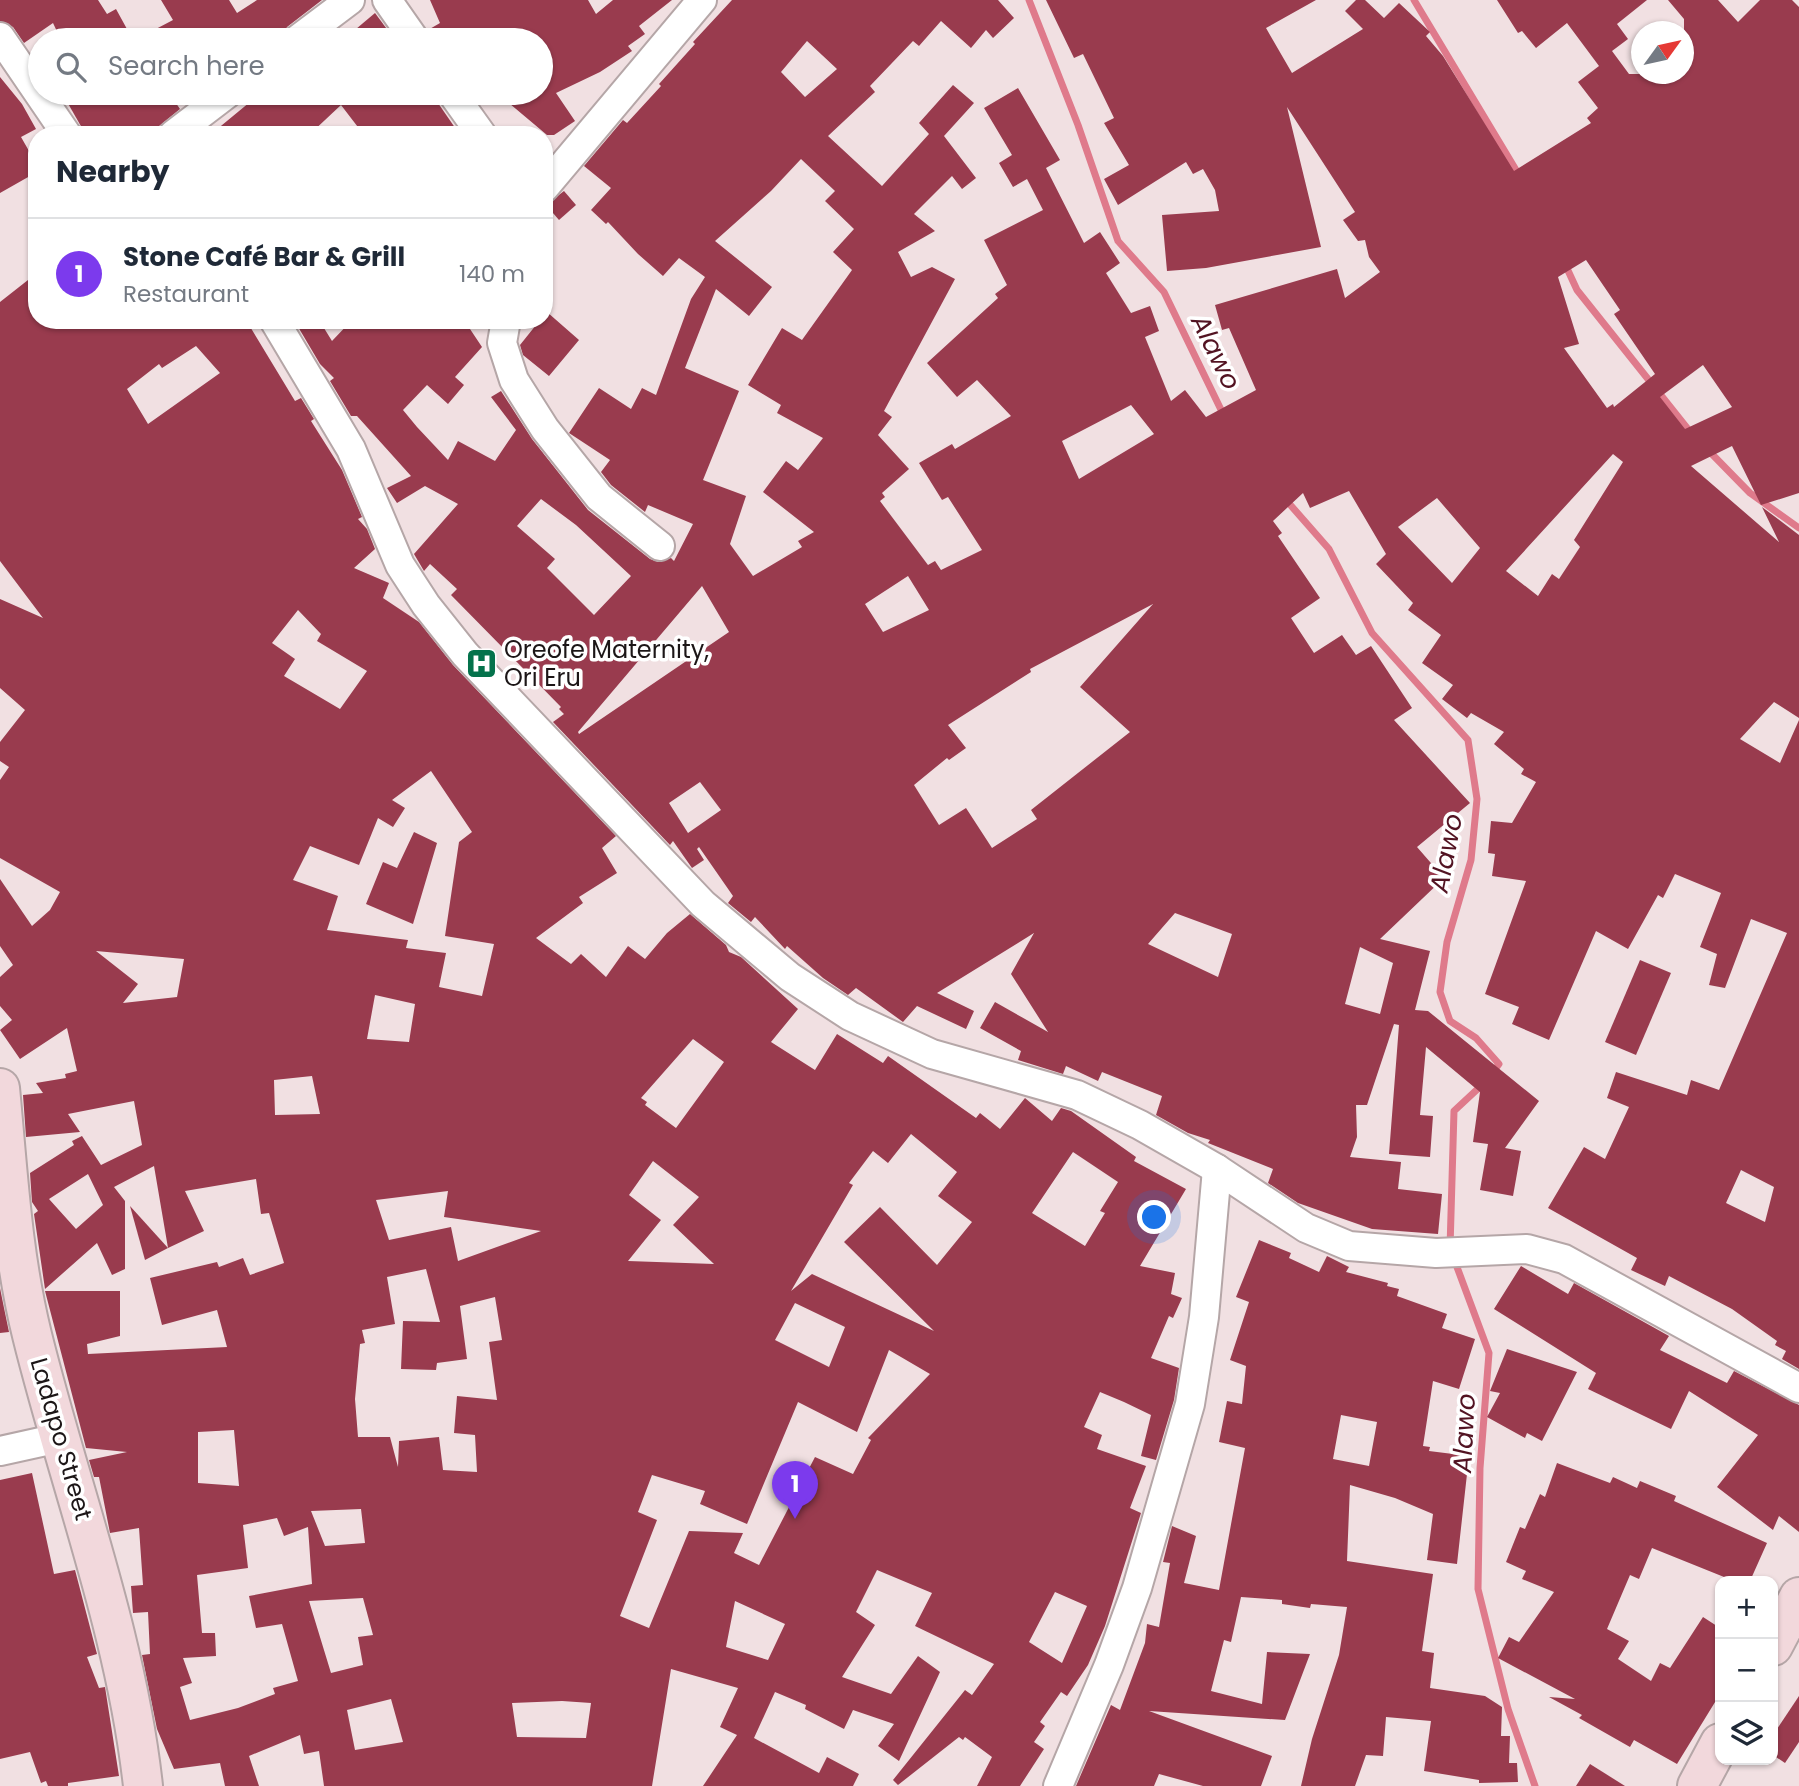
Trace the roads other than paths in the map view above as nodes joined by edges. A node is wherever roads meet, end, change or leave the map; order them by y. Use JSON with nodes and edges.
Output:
{"nodes":[{"id":1,"x":350,"y":0,"type":"edge"},
{"id":2,"x":387,"y":0,"type":"edge"},
{"id":3,"x":702,"y":0,"type":"edge"},
{"id":4,"x":313,"y":28,"type":"edge"},
{"id":5,"x":407,"y":28,"type":"edge"},
{"id":6,"x":0,"y":37,"type":"edge"},
{"id":7,"x":28,"y":78,"type":"edge"},
{"id":8,"x":46,"y":105,"type":"edge"},
{"id":9,"x":212,"y":105,"type":"edge"},
{"id":10,"x":461,"y":105,"type":"edge"},
{"id":11,"x":61,"y":126,"type":"edge"},
{"id":12,"x":185,"y":126,"type":"edge"},
{"id":13,"x":476,"y":126,"type":"edge"},
{"id":14,"x":553,"y":177,"type":"edge"},
{"id":15,"x":279,"y":329,"type":"edge"},
{"id":16,"x":504,"y":329,"type":"edge"},
{"id":17,"x":660,"y":546,"type":"dead end"},
{"id":18,"x":0,"y":1088,"type":"edge"},
{"id":19,"x":4,"y":1165,"type":"edge"},
{"id":20,"x":1217,"y":1169,"type":"junction"},
{"id":21,"x":1799,"y":1388,"type":"edge"},
{"id":22,"x":59,"y":1438,"type":"junction"},
{"id":23,"x":0,"y":1451,"type":"edge"},
{"id":24,"x":1799,"y":1597,"type":"edge"},
{"id":25,"x":1777,"y":1639,"type":"edge"},
{"id":26,"x":1715,"y":1752,"type":"edge"},
{"id":27,"x":143,"y":1786,"type":"edge"},
{"id":28,"x":1058,"y":1786,"type":"edge"},
{"id":29,"x":1697,"y":1786,"type":"edge"}],
"edges":[{"from":1,"to":4,"type":"street"},
{"from":2,"to":5,"type":"street"},
{"from":3,"to":14,"type":"street"},
{"from":6,"to":7,"type":"street"},
{"from":8,"to":11,"type":"street"},
{"from":9,"to":12,"type":"street"},
{"from":10,"to":13,"type":"street"},
{"from":15,"to":20,"type":"street"},
{"from":16,"to":17,"type":"street"},
{"from":18,"to":19,"type":"main road","name":"Ladapo Street"},
{"from":19,"to":22,"type":"main road","name":"Ladapo Street"},
{"from":20,"to":21,"type":"street"},
{"from":20,"to":28,"type":"street"},
{"from":22,"to":23,"type":"street"},
{"from":22,"to":27,"type":"main road","name":"Ladapo Street"},
{"from":24,"to":25,"type":"main road"},
{"from":26,"to":29,"type":"main road"}]}
